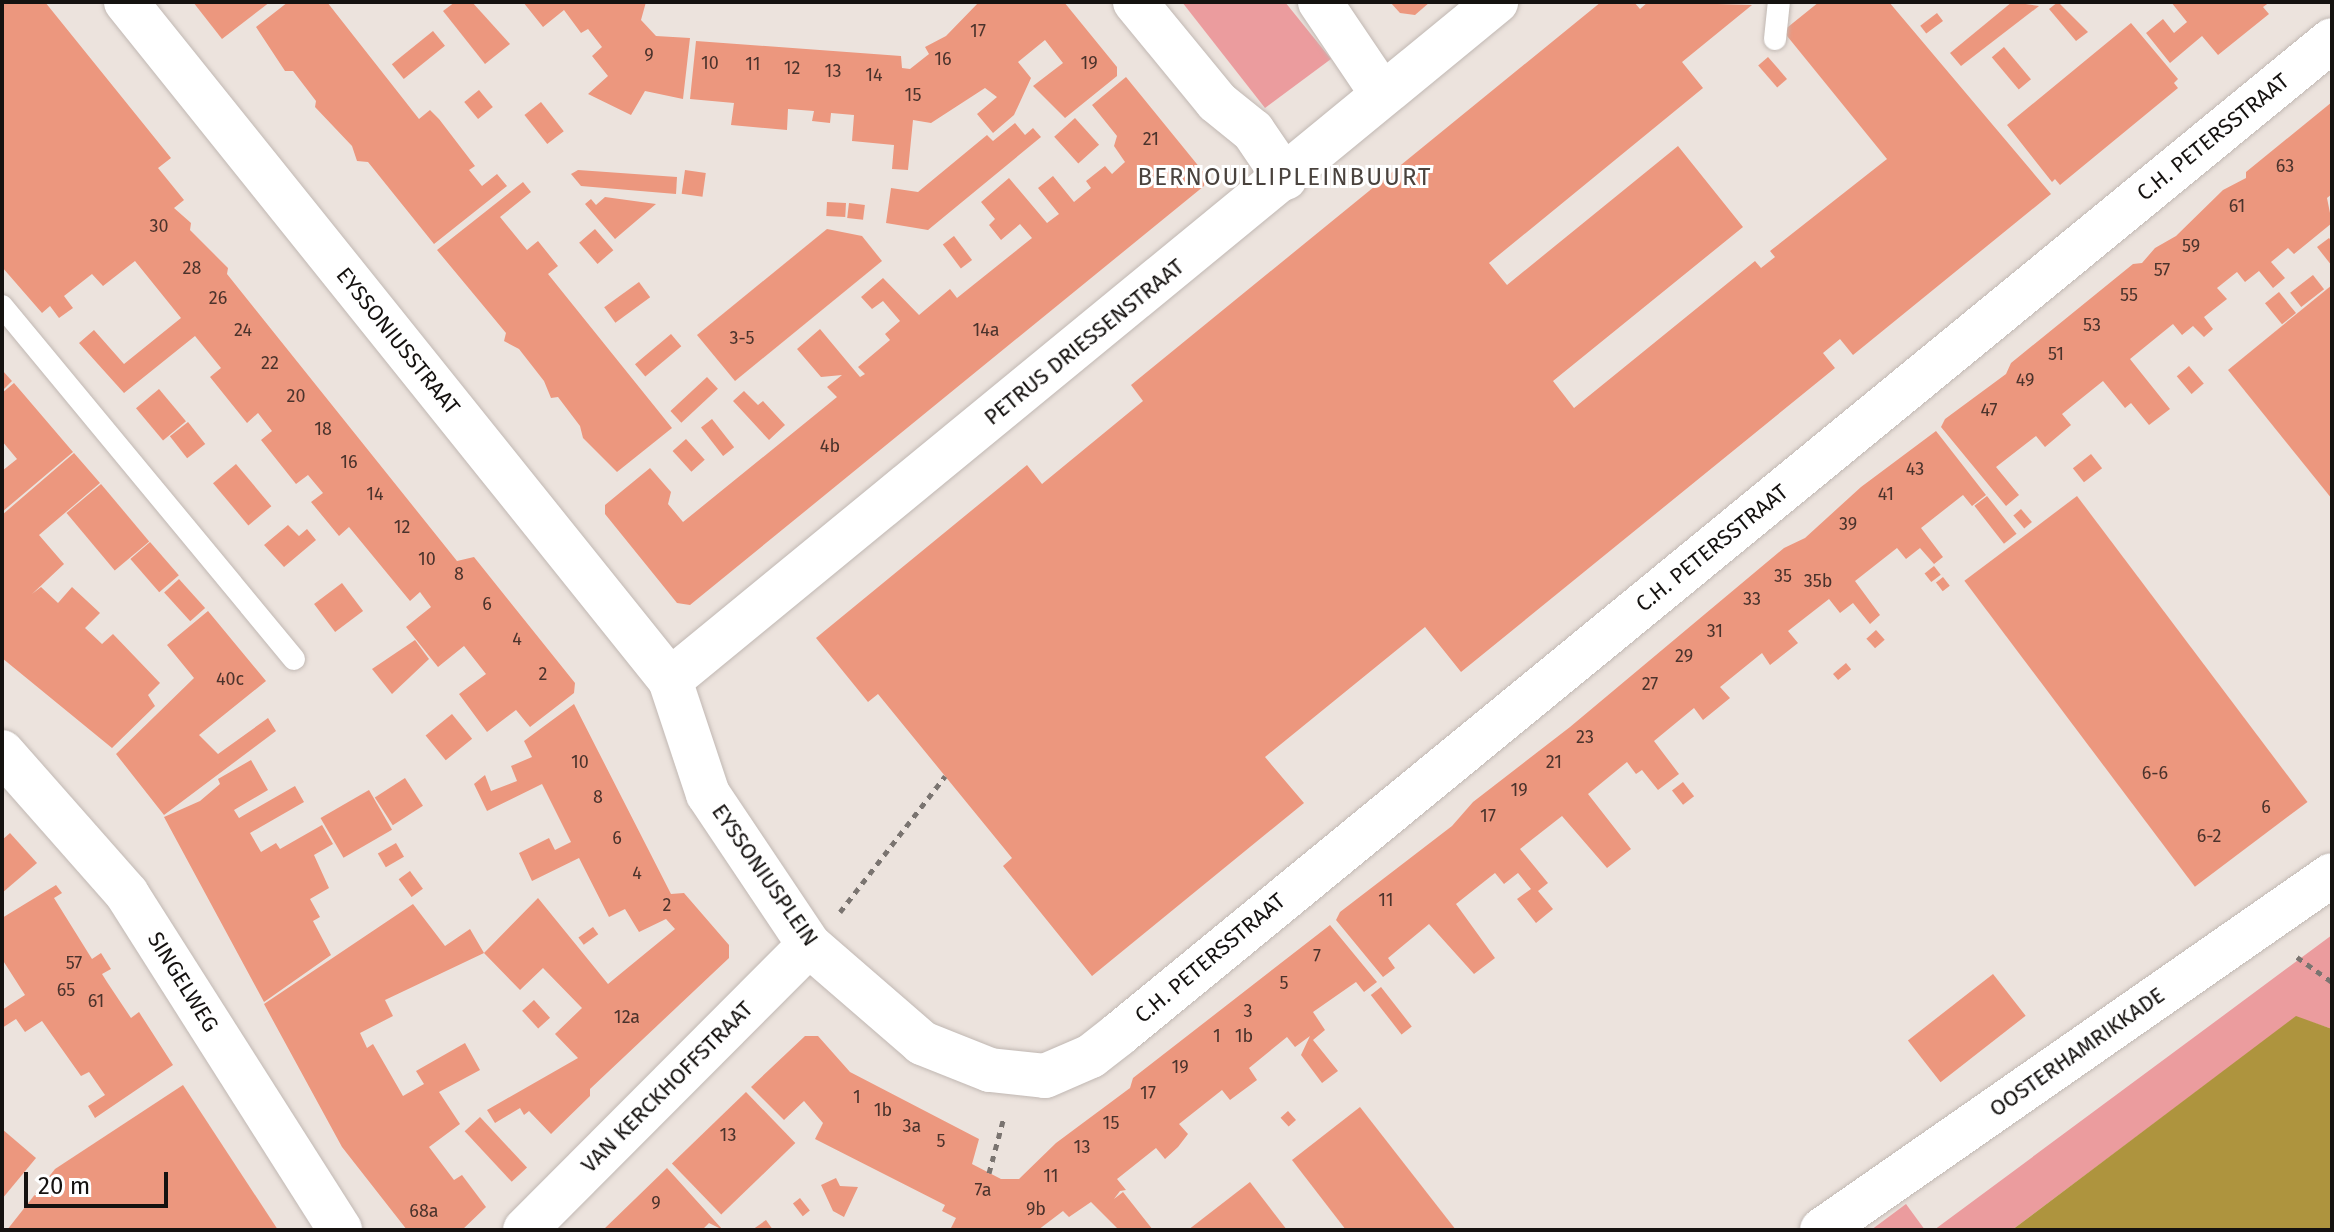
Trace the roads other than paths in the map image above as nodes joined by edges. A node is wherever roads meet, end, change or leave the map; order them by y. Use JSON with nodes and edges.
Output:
{"nodes":[{"id":1,"x":126,"y":2,"type":"edge"},
{"id":2,"x":1135,"y":2,"type":"edge"},
{"id":3,"x":1320,"y":2,"type":"edge"},
{"id":4,"x":1496,"y":2,"type":"edge"},
{"id":5,"x":1779,"y":2,"type":"edge"},
{"id":6,"x":1775,"y":39,"type":"dead end"},
{"id":7,"x":2332,"y":40,"type":"edge"},
{"id":8,"x":1382,"y":94,"type":"junction"},
{"id":9,"x":1285,"y":178,"type":"junction"},
{"id":10,"x":2,"y":306,"type":"edge"},
{"id":11,"x":294,"y":659,"type":"dead end"},
{"id":12,"x":670,"y":680,"type":"junction"},
{"id":13,"x":2,"y":752,"type":"edge"},
{"id":14,"x":2332,"y":875,"type":"edge"},
{"id":15,"x":809,"y":945,"type":"junction"},
{"id":16,"x":1091,"y":1056,"type":"joint"},
{"id":17,"x":340,"y":1230,"type":"edge"},
{"id":18,"x":525,"y":1230,"type":"edge"},
{"id":19,"x":1822,"y":1230,"type":"edge"}],
"edges":[{"from":1,"to":12,"type":"street","name":"EYSSONIUSSTRAAT"},
{"from":2,"to":9,"type":"street"},
{"from":3,"to":8,"type":"street"},
{"from":4,"to":8,"type":"street","name":"PETRUS DRIESSENSTRAAT"},
{"from":5,"to":6,"type":"lane"},
{"from":7,"to":16,"type":"street","name":"C.H. PETERSSTRAAT"},
{"from":8,"to":9,"type":"street","name":"PETRUS DRIESSENSTRAAT"},
{"from":9,"to":12,"type":"street","name":"PETRUS DRIESSENSTRAAT"},
{"from":10,"to":11,"type":"lane"},
{"from":12,"to":15,"type":"street","name":"EYSSONIUSPLEIN"},
{"from":13,"to":17,"type":"street","name":"SINGELWEG"},
{"from":14,"to":19,"type":"street","name":"OOSTERHAMRIKKADE"},
{"from":15,"to":16,"type":"street","name":"EYSSONIUSPLEIN"},
{"from":15,"to":18,"type":"street","name":"VAN KERCKHOFFSTRAAT"}]}
